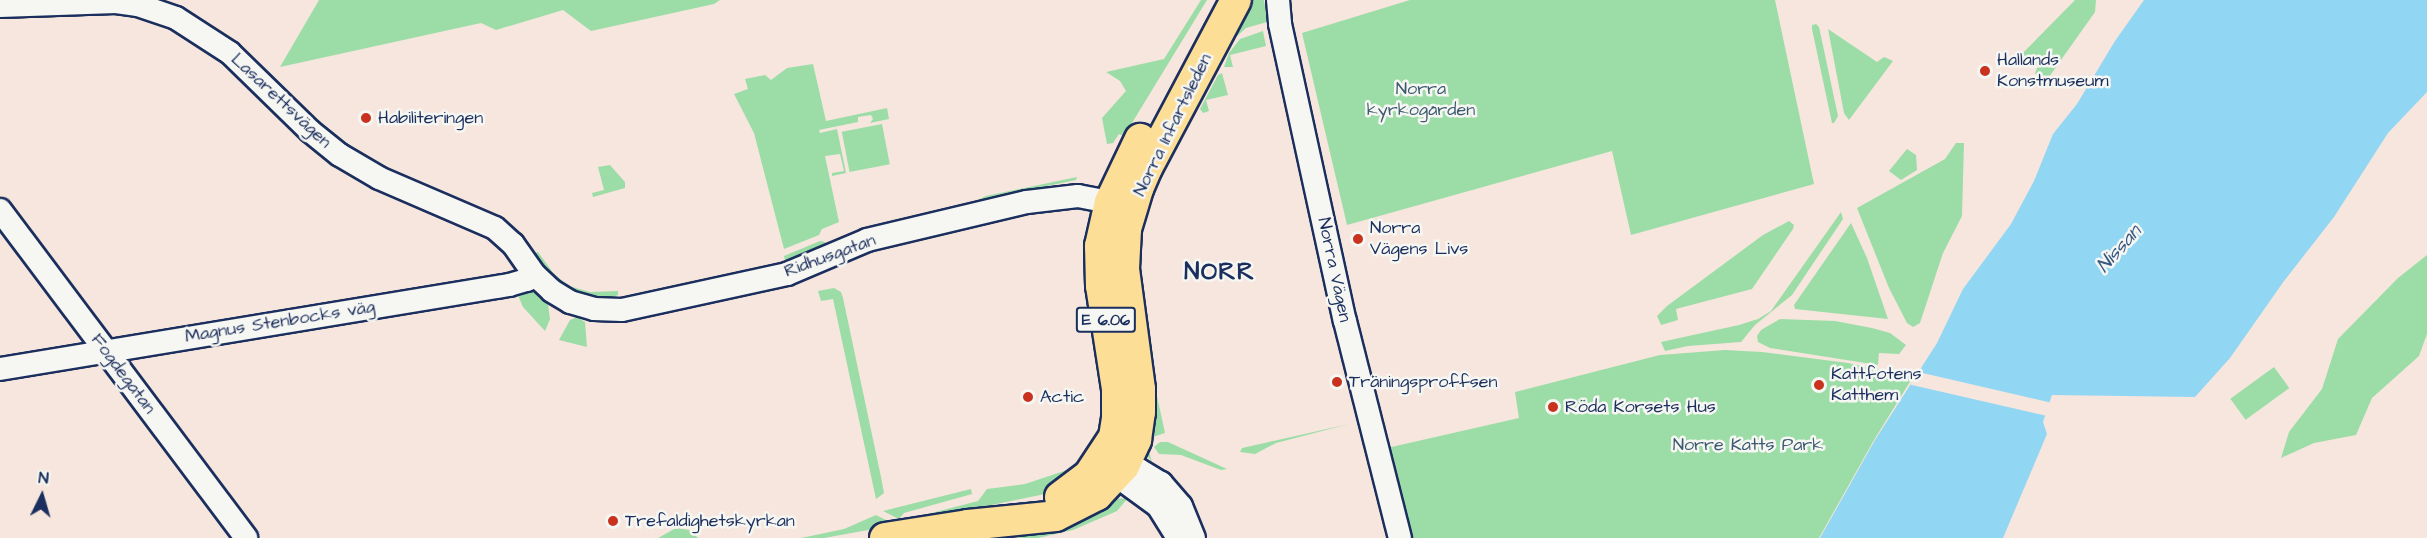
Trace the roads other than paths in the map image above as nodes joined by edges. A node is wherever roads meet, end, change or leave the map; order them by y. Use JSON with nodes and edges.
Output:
{"nodes":[{"id":1,"x":1216,"y":0,"type":"edge"},
{"id":2,"x":1236,"y":0,"type":"edge"},
{"id":3,"x":1278,"y":0,"type":"edge"},
{"id":4,"x":0,"y":6,"type":"edge"},
{"id":5,"x":1138,"y":189,"type":"junction"},
{"id":6,"x":1110,"y":202,"type":"junction"},
{"id":7,"x":0,"y":210,"type":"edge"},
{"id":8,"x":1126,"y":230,"type":"junction"},
{"id":9,"x":535,"y":274,"type":"junction"},
{"id":10,"x":105,"y":350,"type":"junction"},
{"id":11,"x":0,"y":369,"type":"edge"},
{"id":12,"x":1112,"y":464,"type":"junction"},
{"id":13,"x":246,"y":538,"type":"edge"},
{"id":14,"x":885,"y":538,"type":"edge"},
{"id":15,"x":1178,"y":538,"type":"edge"},
{"id":16,"x":1194,"y":538,"type":"edge"},
{"id":17,"x":1400,"y":538,"type":"edge"}],
"edges":[{"from":1,"to":6,"type":"highway","name":"Norra Infartsleden","number":"E 6.06"},
{"from":2,"to":5,"type":"highway","name":"Norra Infartsleden","number":"E 6.06"},
{"from":3,"to":17,"type":"street","name":"Norra Vägen"},
{"from":4,"to":9,"type":"street","name":"Lasarettsvägen"},
{"from":5,"to":6,"type":"street"},
{"from":5,"to":8,"type":"highway","name":"Norra Infartsleden","number":"E 6.06"},
{"from":6,"to":8,"type":"street"},
{"from":6,"to":9,"type":"street","name":"Ridhusgatan"},
{"from":6,"to":12,"type":"highway","name":"Norra Infartsleden","number":"E 6.06"},
{"from":7,"to":10,"type":"street","name":"Fogdegatan"},
{"from":8,"to":12,"type":"highway","name":"Norra Infartsleden","number":"E 6.06"},
{"from":9,"to":10,"type":"street","name":"Magnus Stenbocks väg"},
{"from":10,"to":11,"type":"street","name":"Magnus Stenbocks väg"},
{"from":10,"to":13,"type":"street","name":"Fogdegatan"},
{"from":12,"to":14,"type":"highway","number":"E 6.06"},
{"from":12,"to":15,"type":"street"},
{"from":12,"to":16,"type":"street"}]}
